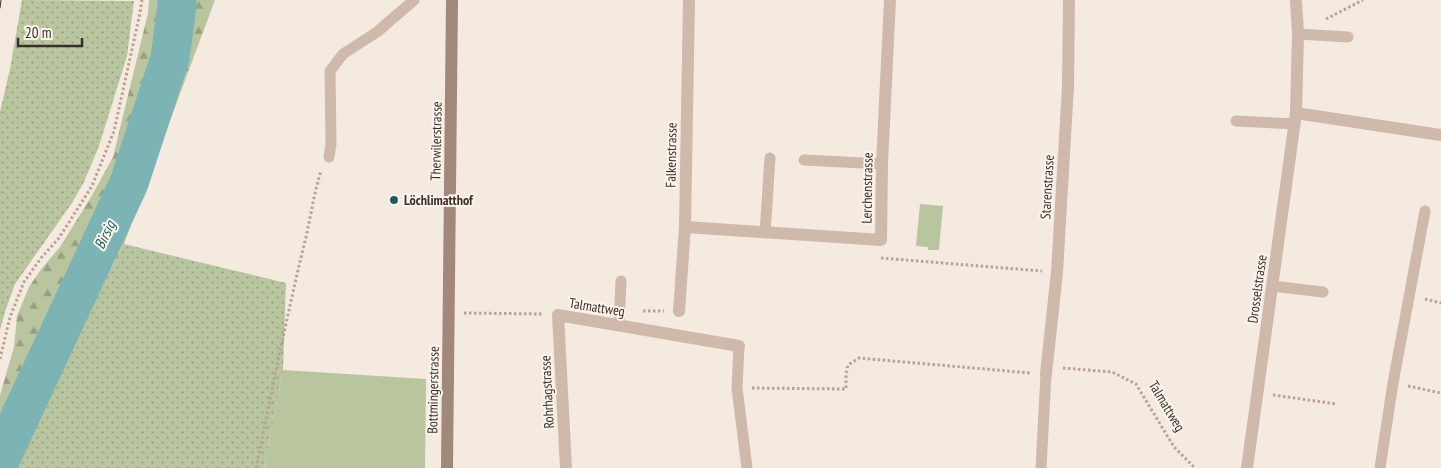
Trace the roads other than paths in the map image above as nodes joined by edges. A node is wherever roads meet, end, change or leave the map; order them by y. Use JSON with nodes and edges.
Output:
{"nodes":[{"id":1,"x":414,"y":0,"type":"edge"},
{"id":2,"x":452,"y":0,"type":"edge"},
{"id":3,"x":689,"y":0,"type":"edge"},
{"id":4,"x":890,"y":0,"type":"edge"},
{"id":5,"x":1068,"y":0,"type":"edge"},
{"id":6,"x":1296,"y":0,"type":"edge"},
{"id":7,"x":1298,"y":34,"type":"junction"},
{"id":8,"x":1348,"y":37,"type":"dead end"},
{"id":9,"x":1295,"y":119,"type":"junction"},
{"id":10,"x":1236,"y":122,"type":"dead end"},
{"id":11,"x":1441,"y":135,"type":"edge"},
{"id":12,"x":329,"y":157,"type":"road end"},
{"id":13,"x":770,"y":158,"type":"dead end"},
{"id":14,"x":804,"y":160,"type":"dead end"},
{"id":15,"x":882,"y":164,"type":"junction"},
{"id":16,"x":1426,"y":211,"type":"dead end"},
{"id":17,"x":685,"y":227,"type":"junction"},
{"id":18,"x":765,"y":232,"type":"junction"},
{"id":19,"x":622,"y":281,"type":"dead end"},
{"id":20,"x":1272,"y":286,"type":"junction"},
{"id":21,"x":1323,"y":292,"type":"dead end"},
{"id":22,"x":679,"y":311,"type":"road end"},
{"id":23,"x":449,"y":313,"type":"joint"},
{"id":24,"x":558,"y":315,"type":"joint"},
{"id":25,"x":619,"y":325,"type":"junction"},
{"id":26,"x":740,"y":346,"type":"joint"},
{"id":27,"x":1046,"y":374,"type":"joint"},
{"id":28,"x":447,"y":468,"type":"edge"},
{"id":29,"x":566,"y":468,"type":"edge"},
{"id":30,"x":747,"y":468,"type":"edge"},
{"id":31,"x":1041,"y":468,"type":"edge"},
{"id":32,"x":1247,"y":468,"type":"edge"},
{"id":33,"x":1380,"y":468,"type":"edge"}],
"edges":[{"from":1,"to":12,"type":"lane"},
{"from":2,"to":23,"type":"main road","name":"Therwilerstrasse"},
{"from":3,"to":17,"type":"street","name":"Falkenstrasse"},
{"from":4,"to":15,"type":"street","name":"Lerchenstrasse"},
{"from":5,"to":27,"type":"street","name":"Starenstrasse"},
{"from":6,"to":7,"type":"street","name":"Drosselstrasse"},
{"from":7,"to":8,"type":"lane"},
{"from":7,"to":9,"type":"street","name":"Drosselstrasse"},
{"from":9,"to":10,"type":"lane"},
{"from":9,"to":11,"type":"street"},
{"from":9,"to":20,"type":"street","name":"Drosselstrasse"},
{"from":13,"to":18,"type":"lane"},
{"from":14,"to":15,"type":"lane"},
{"from":15,"to":18,"type":"street","name":"Lerchenstrasse"},
{"from":16,"to":33,"type":"lane"},
{"from":17,"to":18,"type":"street","name":"Lerchenstrasse"},
{"from":17,"to":22,"type":"street","name":"Falkenstrasse"},
{"from":19,"to":25,"type":"lane"},
{"from":20,"to":21,"type":"lane"},
{"from":20,"to":32,"type":"street","name":"Drosselstrasse"},
{"from":23,"to":28,"type":"main road","name":"Bottmingerstrasse"},
{"from":24,"to":25,"type":"street","name":"Talmattweg"},
{"from":24,"to":29,"type":"street","name":"Rohrhagstrasse"},
{"from":25,"to":26,"type":"street","name":"Talmattweg"},
{"from":26,"to":30,"type":"lane"},
{"from":27,"to":31,"type":"lane"}]}
